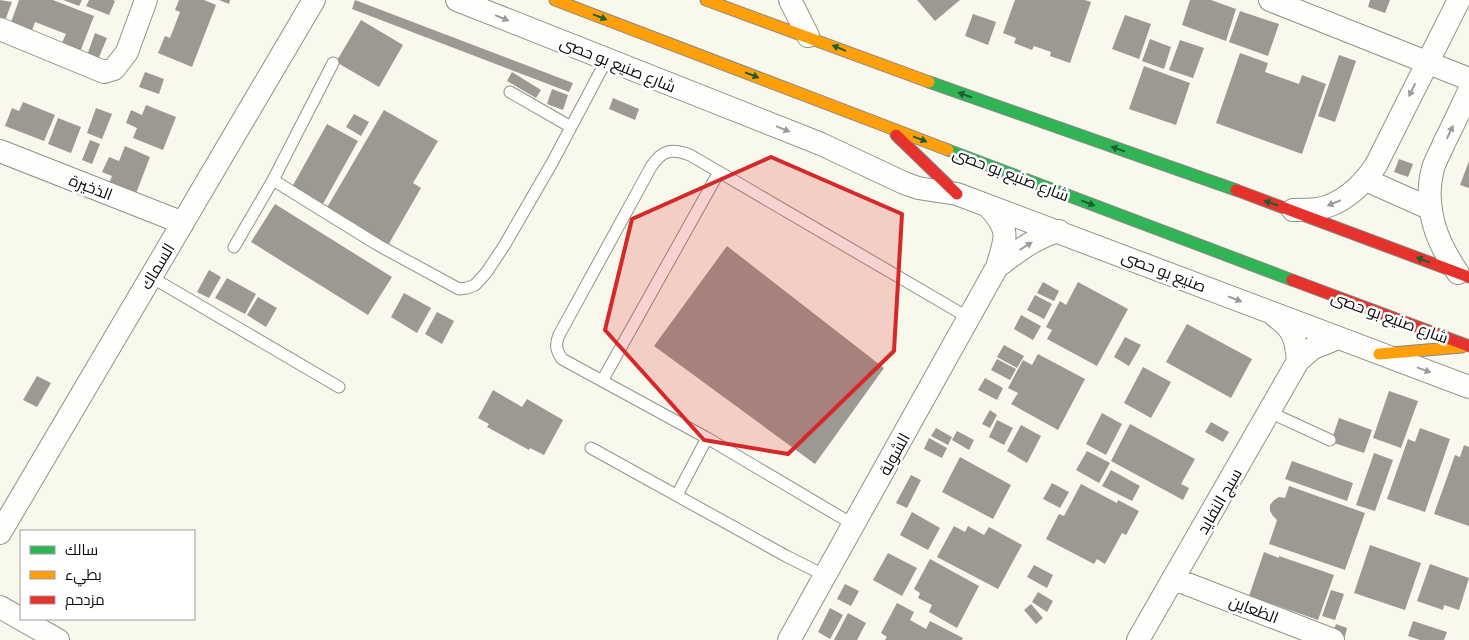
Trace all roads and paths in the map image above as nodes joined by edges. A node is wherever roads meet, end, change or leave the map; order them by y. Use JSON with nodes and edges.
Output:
{"nodes":[{"id":1,"x":146,"y":0,"type":"edge"},
{"id":2,"x":314,"y":0,"type":"edge"},
{"id":3,"x":456,"y":0,"type":"edge"},
{"id":4,"x":554,"y":0,"type":"edge"},
{"id":5,"x":706,"y":0,"type":"edge"},
{"id":6,"x":790,"y":0,"type":"edge"},
{"id":7,"x":1270,"y":0,"type":"edge"},
{"id":8,"x":1459,"y":0,"type":"edge"},
{"id":9,"x":0,"y":30,"type":"edge"},
{"id":10,"x":808,"y":36,"type":"junction"},
{"id":11,"x":607,"y":60,"type":"junction"},
{"id":12,"x":1426,"y":62,"type":"junction"},
{"id":13,"x":333,"y":63,"type":"dead end"},
{"id":14,"x":1469,"y":79,"type":"edge"},
{"id":15,"x":1469,"y":91,"type":"edge"},
{"id":16,"x":510,"y":92,"type":"dead end"},
{"id":17,"x":571,"y":127,"type":"junction"},
{"id":18,"x":887,"y":127,"type":"junction"},
{"id":19,"x":0,"y":151,"type":"edge"},
{"id":20,"x":720,"y":172,"type":"junction"},
{"id":21,"x":273,"y":180,"type":"junction"},
{"id":22,"x":1366,"y":180,"type":"junction"},
{"id":23,"x":957,"y":194,"type":"junction"},
{"id":24,"x":988,"y":206,"type":"junction"},
{"id":25,"x":1431,"y":209,"type":"junction"},
{"id":26,"x":1291,"y":210,"type":"junction"},
{"id":27,"x":183,"y":223,"type":"junction"},
{"id":28,"x":1059,"y":231,"type":"junction"},
{"id":29,"x":234,"y":247,"type":"dead end"},
{"id":30,"x":997,"y":267,"type":"junction"},
{"id":31,"x":1464,"y":275,"type":"edge"},
{"id":32,"x":151,"y":277,"type":"junction"},
{"id":33,"x":1268,"y":311,"type":"junction"},
{"id":34,"x":969,"y":318,"type":"junction"},
{"id":35,"x":1338,"y":338,"type":"junction"},
{"id":36,"x":1469,"y":346,"type":"edge"},
{"id":37,"x":1379,"y":354,"type":"junction"},
{"id":38,"x":1298,"y":361,"type":"junction"},
{"id":39,"x":602,"y":381,"type":"junction"},
{"id":40,"x":339,"y":387,"type":"dead end"},
{"id":41,"x":1469,"y":387,"type":"edge"},
{"id":42,"x":1269,"y":412,"type":"junction"},
{"id":43,"x":707,"y":438,"type":"junction"},
{"id":44,"x":1330,"y":440,"type":"dead end"},
{"id":45,"x":591,"y":448,"type":"dead end"},
{"id":46,"x":677,"y":495,"type":"junction"},
{"id":47,"x":854,"y":525,"type":"junction"},
{"id":48,"x":0,"y":533,"type":"edge"},
{"id":49,"x":826,"y":576,"type":"junction"},
{"id":50,"x":1174,"y":579,"type":"junction"},
{"id":51,"x":0,"y":607,"type":"edge"},
{"id":52,"x":20,"y":618,"type":"edge"},
{"id":53,"x":23,"y":620,"type":"edge"},
{"id":54,"x":58,"y":640,"type":"edge"},
{"id":55,"x":789,"y":640,"type":"edge"},
{"id":56,"x":1138,"y":640,"type":"edge"},
{"id":57,"x":1333,"y":640,"type":"edge"}],
"edges":[{"from":1,"to":9,"type":"street"},
{"from":2,"to":27,"type":"street","name":"السماك"},
{"from":3,"to":11,"type":"street","name":"شارع صنيع بو حصى","one_way":true},
{"from":4,"to":18,"type":"street","name":"شارع صنيع بو حصى","one_way":true},
{"from":5,"to":10,"type":"street"},
{"from":6,"to":10,"type":"street"},
{"from":7,"to":12,"type":"street"},
{"from":8,"to":12,"type":"street"},
{"from":26,"to":10,"type":"street","one_way":true},
{"from":11,"to":17,"type":"lane"},
{"from":11,"to":23,"type":"street","name":"شارع صنيع بو حصى","one_way":true},
{"from":12,"to":14,"type":"street"},
{"from":12,"to":22,"type":"street","one_way":true},
{"from":13,"to":21,"type":"lane"},
{"from":25,"to":15,"type":"street","one_way":true},
{"from":16,"to":17,"type":"lane"},
{"from":17,"to":21,"type":"lane"},
{"from":18,"to":23,"type":"street"},
{"from":18,"to":36,"type":"street","name":"شارع صنيع بو حصى","one_way":true},
{"from":19,"to":27,"type":"street","name":"الذخيرة"},
{"from":20,"to":34,"type":"lane"},
{"from":20,"to":39,"type":"lane"},
{"from":20,"to":39,"type":"lane"},
{"from":21,"to":29,"type":"lane"},
{"from":22,"to":25,"type":"street"},
{"from":22,"to":26,"type":"street","one_way":true},
{"from":23,"to":24,"type":"street","name":"شارع صنيع بو حصى"},
{"from":24,"to":28,"type":"street","name":"شارع صنيع بو حصى"},
{"from":24,"to":30,"type":"street","name":"الشولة"},
{"from":25,"to":31,"type":"street"},
{"from":31,"to":26,"type":"street","one_way":true},
{"from":27,"to":32,"type":"street","name":"السماك"},
{"from":30,"to":28,"type":"street","name":"الشولة","one_way":true},
{"from":28,"to":33,"type":"street","name":"صنيع بو حصى","one_way":true},
{"from":30,"to":34,"type":"street","name":"الشولة"},
{"from":32,"to":40,"type":"lane"},
{"from":32,"to":48,"type":"street","name":"السماك"},
{"from":33,"to":35,"type":"street"},
{"from":33,"to":38,"type":"street"},
{"from":34,"to":47,"type":"street","name":"الشولة"},
{"from":35,"to":37,"type":"street"},
{"from":35,"to":38,"type":"street","name":"سيج النفايد"},
{"from":36,"to":37,"type":"street"},
{"from":37,"to":41,"type":"street","one_way":true},
{"from":38,"to":42,"type":"street","name":"سيج النفايد"},
{"from":39,"to":43,"type":"lane"},
{"from":42,"to":44,"type":"lane"},
{"from":42,"to":50,"type":"street","name":"سيج النفايد"},
{"from":43,"to":46,"type":"lane"},
{"from":43,"to":47,"type":"lane"},
{"from":45,"to":46,"type":"lane"},
{"from":46,"to":49,"type":"lane"},
{"from":47,"to":49,"type":"street","name":"الشولة"},
{"from":49,"to":55,"type":"street","name":"الشولة"},
{"from":50,"to":56,"type":"street","name":"سيج النفايد"},
{"from":50,"to":57,"type":"street","name":"الظعاين"},
{"from":51,"to":52,"type":"street"},
{"from":53,"to":54,"type":"street"}]}
